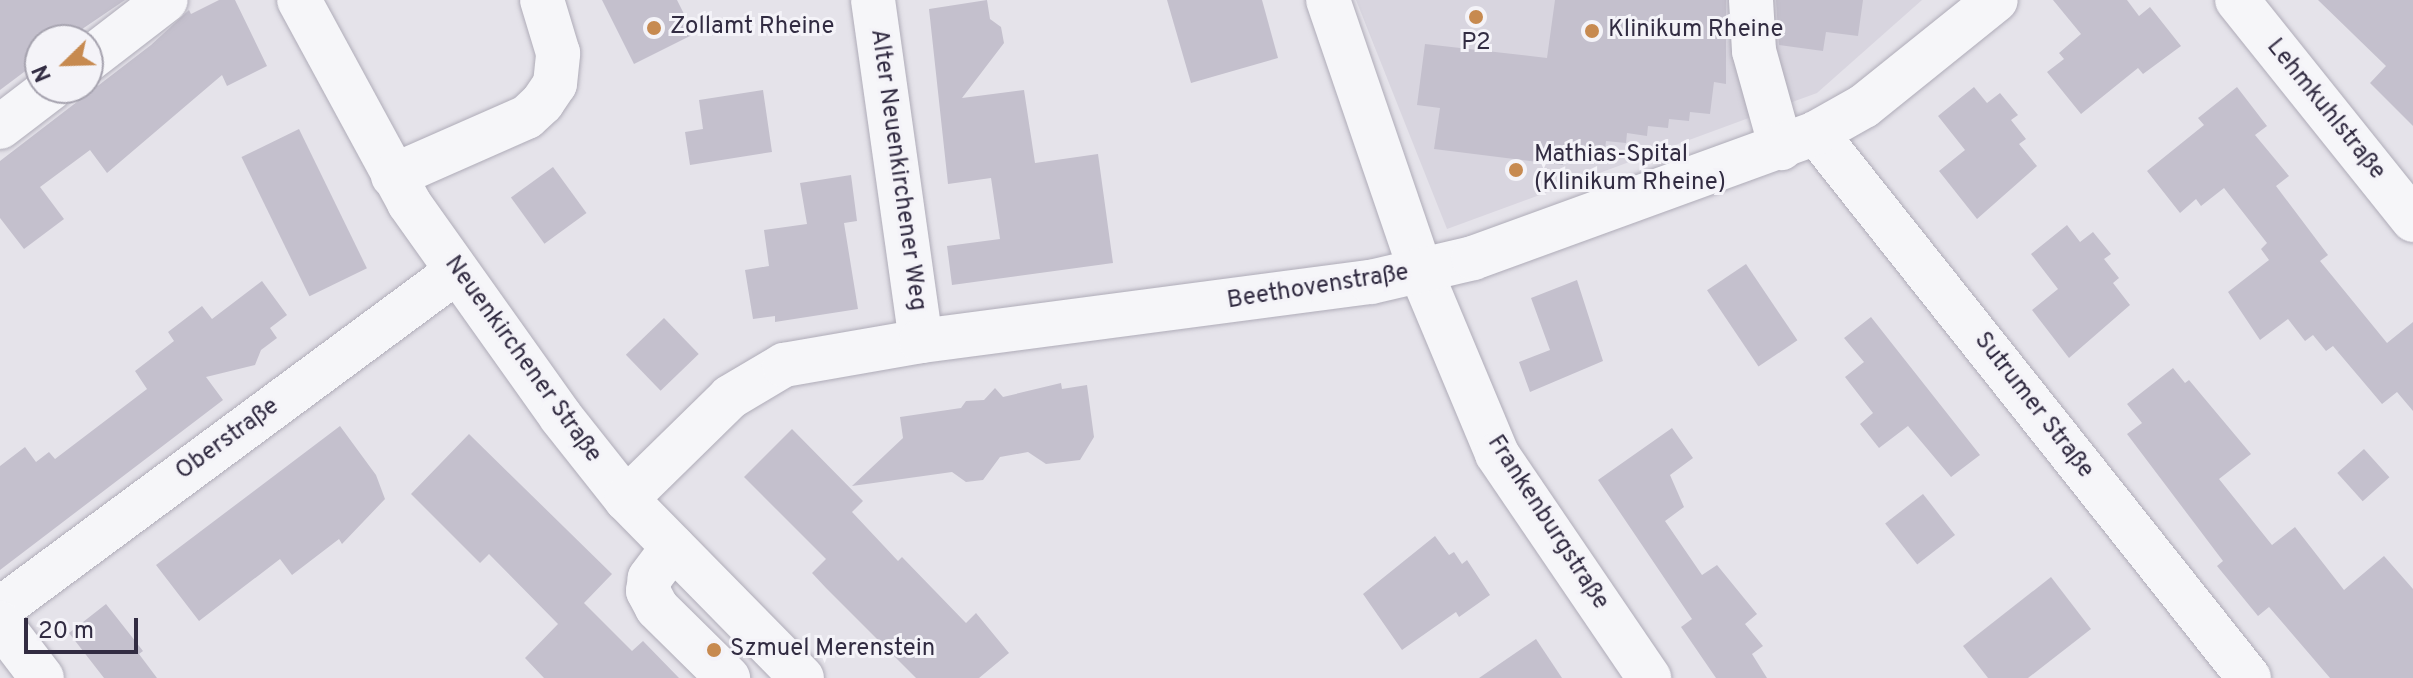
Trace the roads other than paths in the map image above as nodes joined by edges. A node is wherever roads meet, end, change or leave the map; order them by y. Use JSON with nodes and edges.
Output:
{"nodes":[{"id":1,"x":166,"y":0,"type":"edge"},
{"id":2,"x":299,"y":0,"type":"edge"},
{"id":3,"x":542,"y":0,"type":"edge"},
{"id":4,"x":873,"y":0,"type":"edge"},
{"id":5,"x":1328,"y":0,"type":"edge"},
{"id":6,"x":1751,"y":0,"type":"edge"},
{"id":7,"x":2237,"y":0,"type":"edge"},
{"id":8,"x":1980,"y":5,"type":"edge"},
{"id":9,"x":104,"y":48,"type":"edge"},
{"id":10,"x":30,"y":104,"type":"edge"},
{"id":11,"x":0,"y":127,"type":"edge"},
{"id":12,"x":1799,"y":141,"type":"junction"},
{"id":13,"x":393,"y":176,"type":"junction"},
{"id":14,"x":2413,"y":220,"type":"edge"},
{"id":15,"x":456,"y":272,"type":"junction"},
{"id":16,"x":1421,"y":272,"type":"junction"},
{"id":17,"x":921,"y":341,"type":"junction"},
{"id":18,"x":626,"y":499,"type":"junction"},
{"id":19,"x":673,"y":547,"type":"junction"},
{"id":20,"x":0,"y":609,"type":"edge"},
{"id":21,"x":0,"y":623,"type":"edge"},
{"id":22,"x":795,"y":676,"type":"edge"},
{"id":23,"x":42,"y":678,"type":"edge"},
{"id":24,"x":728,"y":678,"type":"edge"},
{"id":25,"x":1649,"y":678,"type":"edge"},
{"id":26,"x":2249,"y":678,"type":"edge"}],
"edges":[{"from":1,"to":9,"type":"street"},
{"from":2,"to":13,"type":"street","name":"Neuenkirchener Straße"},
{"from":3,"to":13,"type":"street"},
{"from":4,"to":17,"type":"street","name":"Alter Neuenkirchener Weg"},
{"from":5,"to":16,"type":"street","name":"Frankenburgstraße"},
{"from":6,"to":12,"type":"street"},
{"from":7,"to":14,"type":"street","name":"Lehmkuhlstraße"},
{"from":8,"to":12,"type":"street","name":"Beethovenstraße"},
{"from":10,"to":11,"type":"street"},
{"from":12,"to":16,"type":"street","name":"Beethovenstraße"},
{"from":12,"to":26,"type":"street","name":"Sutrumer Straße"},
{"from":13,"to":15,"type":"street","name":"Neuenkirchener Straße"},
{"from":15,"to":18,"type":"street","name":"Neuenkirchener Straße"},
{"from":15,"to":20,"type":"street","name":"Oberstraße"},
{"from":16,"to":17,"type":"street","name":"Beethovenstraße"},
{"from":16,"to":25,"type":"street","name":"Frankenburgstraße"},
{"from":17,"to":18,"type":"street","name":"Beethovenstraße"},
{"from":18,"to":19,"type":"street","name":"Neuenkirchener Straße"},
{"from":19,"to":22,"type":"street","name":"Neuenkirchener Straße"},
{"from":19,"to":24,"type":"street"},
{"from":21,"to":23,"type":"street"}]}
